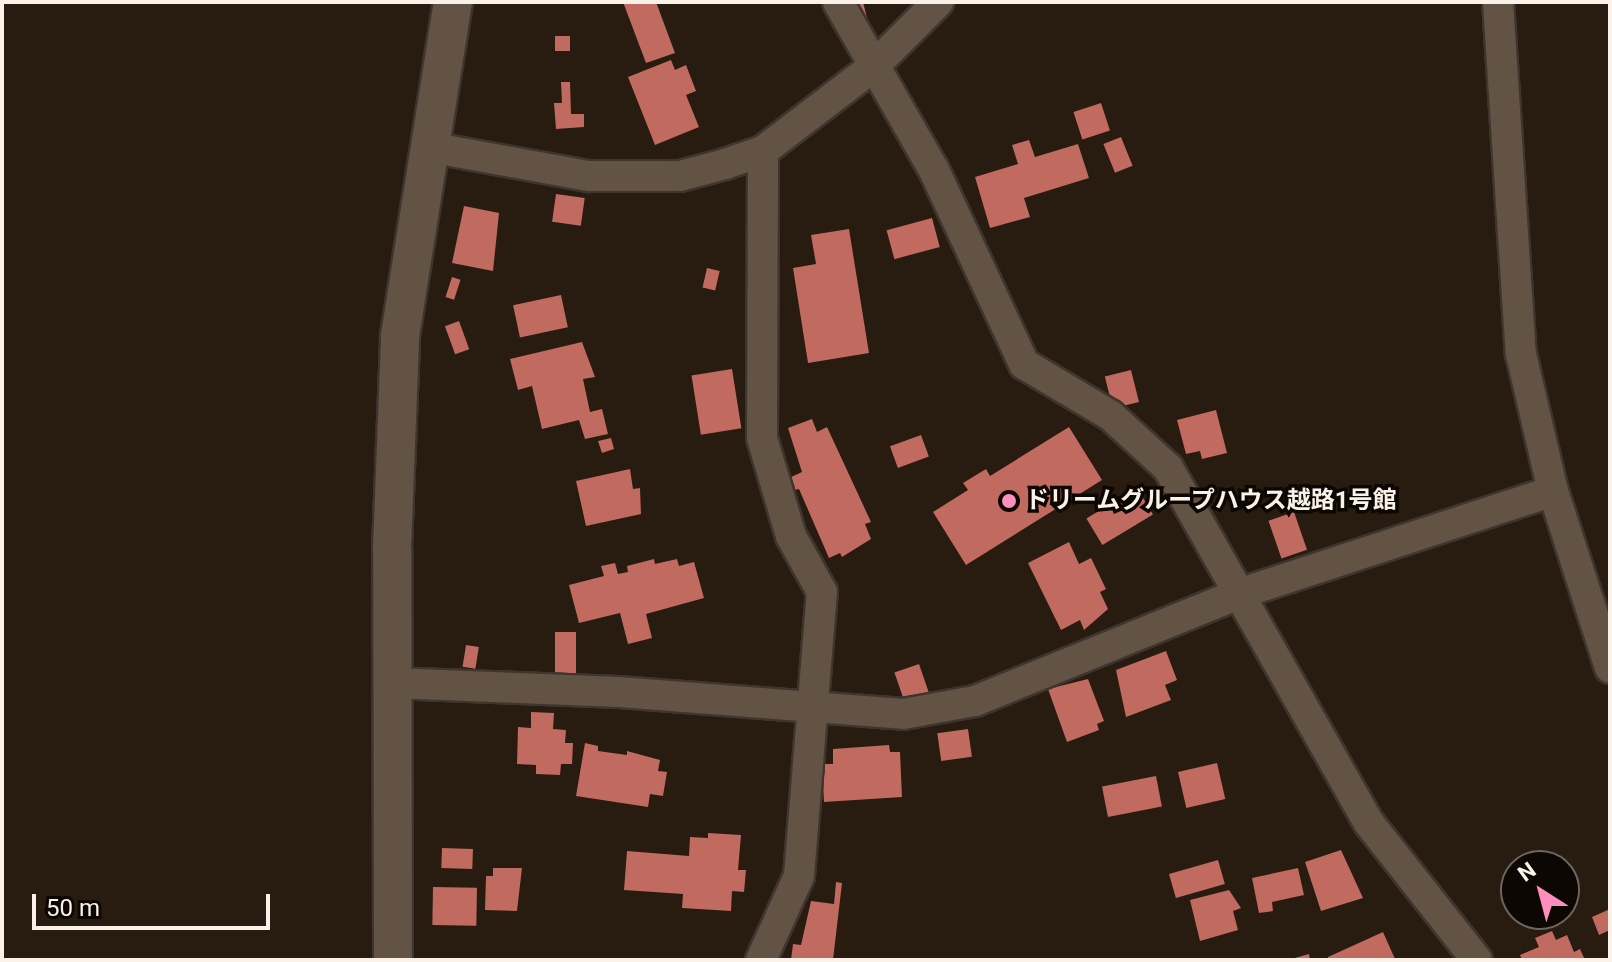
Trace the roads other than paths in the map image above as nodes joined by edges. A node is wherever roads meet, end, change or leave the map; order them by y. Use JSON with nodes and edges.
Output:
{"nodes":[{"id":1,"x":453,"y":2,"type":"edge"},
{"id":2,"x":838,"y":2,"type":"edge"},
{"id":3,"x":938,"y":2,"type":"edge"},
{"id":4,"x":1498,"y":2,"type":"edge"},
{"id":5,"x":874,"y":66,"type":"junction"},
{"id":6,"x":429,"y":147,"type":"junction"},
{"id":7,"x":763,"y":151,"type":"junction"},
{"id":8,"x":1553,"y":491,"type":"junction"},
{"id":9,"x":1238,"y":594,"type":"junction"},
{"id":10,"x":1610,"y":668,"type":"edge"},
{"id":11,"x":392,"y":683,"type":"junction"},
{"id":12,"x":813,"y":707,"type":"junction"},
{"id":13,"x":393,"y":960,"type":"edge"},
{"id":14,"x":761,"y":960,"type":"edge"},
{"id":15,"x":1477,"y":960,"type":"edge"}],
"edges":[{"from":1,"to":6,"type":"street"},
{"from":2,"to":5,"type":"street"},
{"from":3,"to":5,"type":"street"},
{"from":4,"to":8,"type":"street"},
{"from":5,"to":7,"type":"street"},
{"from":5,"to":9,"type":"street"},
{"from":6,"to":7,"type":"street"},
{"from":6,"to":11,"type":"street"},
{"from":7,"to":12,"type":"street"},
{"from":8,"to":9,"type":"street"},
{"from":8,"to":10,"type":"street"},
{"from":9,"to":12,"type":"street"},
{"from":9,"to":15,"type":"street"},
{"from":11,"to":12,"type":"street"},
{"from":11,"to":13,"type":"street"},
{"from":12,"to":14,"type":"street"}]}
